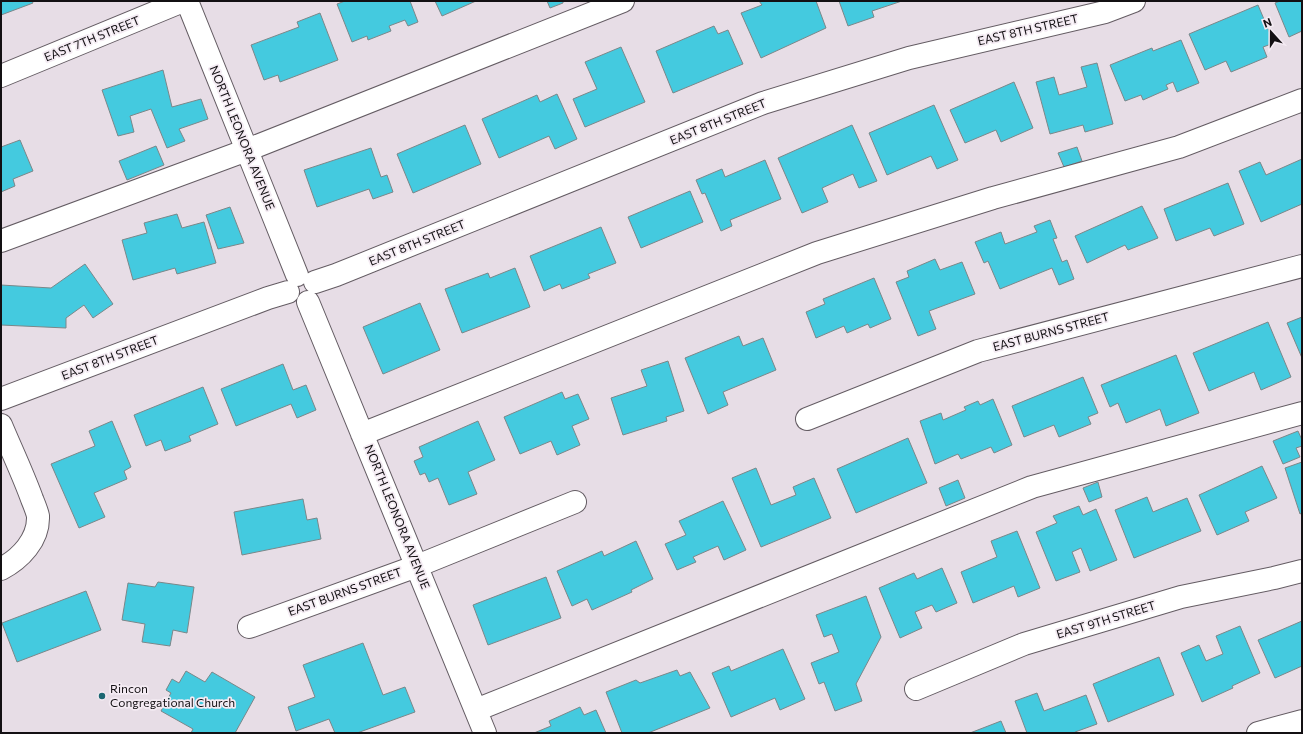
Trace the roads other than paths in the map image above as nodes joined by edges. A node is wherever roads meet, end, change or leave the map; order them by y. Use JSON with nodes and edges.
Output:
{"nodes":[{"id":1,"x":183,"y":1,"type":"edge"},
{"id":2,"x":187,"y":1,"type":"edge"},
{"id":3,"x":623,"y":1,"type":"edge"},
{"id":4,"x":1134,"y":1,"type":"edge"},
{"id":5,"x":1,"y":76,"type":"edge"},
{"id":6,"x":1302,"y":100,"type":"edge"},
{"id":7,"x":247,"y":150,"type":"junction"},
{"id":8,"x":1,"y":241,"type":"edge"},
{"id":9,"x":1302,"y":266,"type":"edge"},
{"id":10,"x":302,"y":288,"type":"junction"},
{"id":11,"x":1,"y":399,"type":"edge"},
{"id":12,"x":1302,"y":413,"type":"edge"},
{"id":13,"x":807,"y":419,"type":"dead end"},
{"id":14,"x":1,"y":425,"type":"edge"},
{"id":15,"x":362,"y":434,"type":"junction"},
{"id":16,"x":575,"y":502,"type":"dead end"},
{"id":17,"x":416,"y":566,"type":"junction"},
{"id":18,"x":1,"y":569,"type":"edge"},
{"id":19,"x":1302,"y":571,"type":"edge"},
{"id":20,"x":249,"y":627,"type":"dead end"},
{"id":21,"x":916,"y":689,"type":"dead end"},
{"id":22,"x":476,"y":710,"type":"junction"},
{"id":23,"x":1302,"y":721,"type":"edge"},
{"id":24,"x":485,"y":733,"type":"edge"},
{"id":25,"x":1258,"y":733,"type":"edge"}],
"edges":[{"from":1,"to":5,"type":"street","name":"EAST 7TH STREET"},
{"from":2,"to":7,"type":"street","name":"NORTH LEONORA AVENUE"},
{"from":3,"to":7,"type":"street"},
{"from":4,"to":10,"type":"street","name":"EAST 8TH STREET"},
{"from":6,"to":15,"type":"street"},
{"from":7,"to":8,"type":"street"},
{"from":7,"to":10,"type":"street","name":"NORTH LEONORA AVENUE"},
{"from":9,"to":13,"type":"street","name":"EAST BURNS STREET"},
{"from":10,"to":11,"type":"street","name":"EAST 8TH STREET"},
{"from":10,"to":15,"type":"street","name":"NORTH LEONORA AVENUE"},
{"from":12,"to":22,"type":"street"},
{"from":14,"to":18,"type":"street"},
{"from":15,"to":17,"type":"street","name":"NORTH LEONORA AVENUE"},
{"from":16,"to":17,"type":"street","name":"EAST BURNS STREET"},
{"from":17,"to":20,"type":"street","name":"EAST BURNS STREET"},
{"from":17,"to":22,"type":"street","name":"NORTH LEONORA AVENUE"},
{"from":19,"to":21,"type":"street","name":"EAST 9TH STREET"},
{"from":22,"to":24,"type":"street","name":"NORTH LEONORA AVENUE"},
{"from":23,"to":25,"type":"street"}]}
